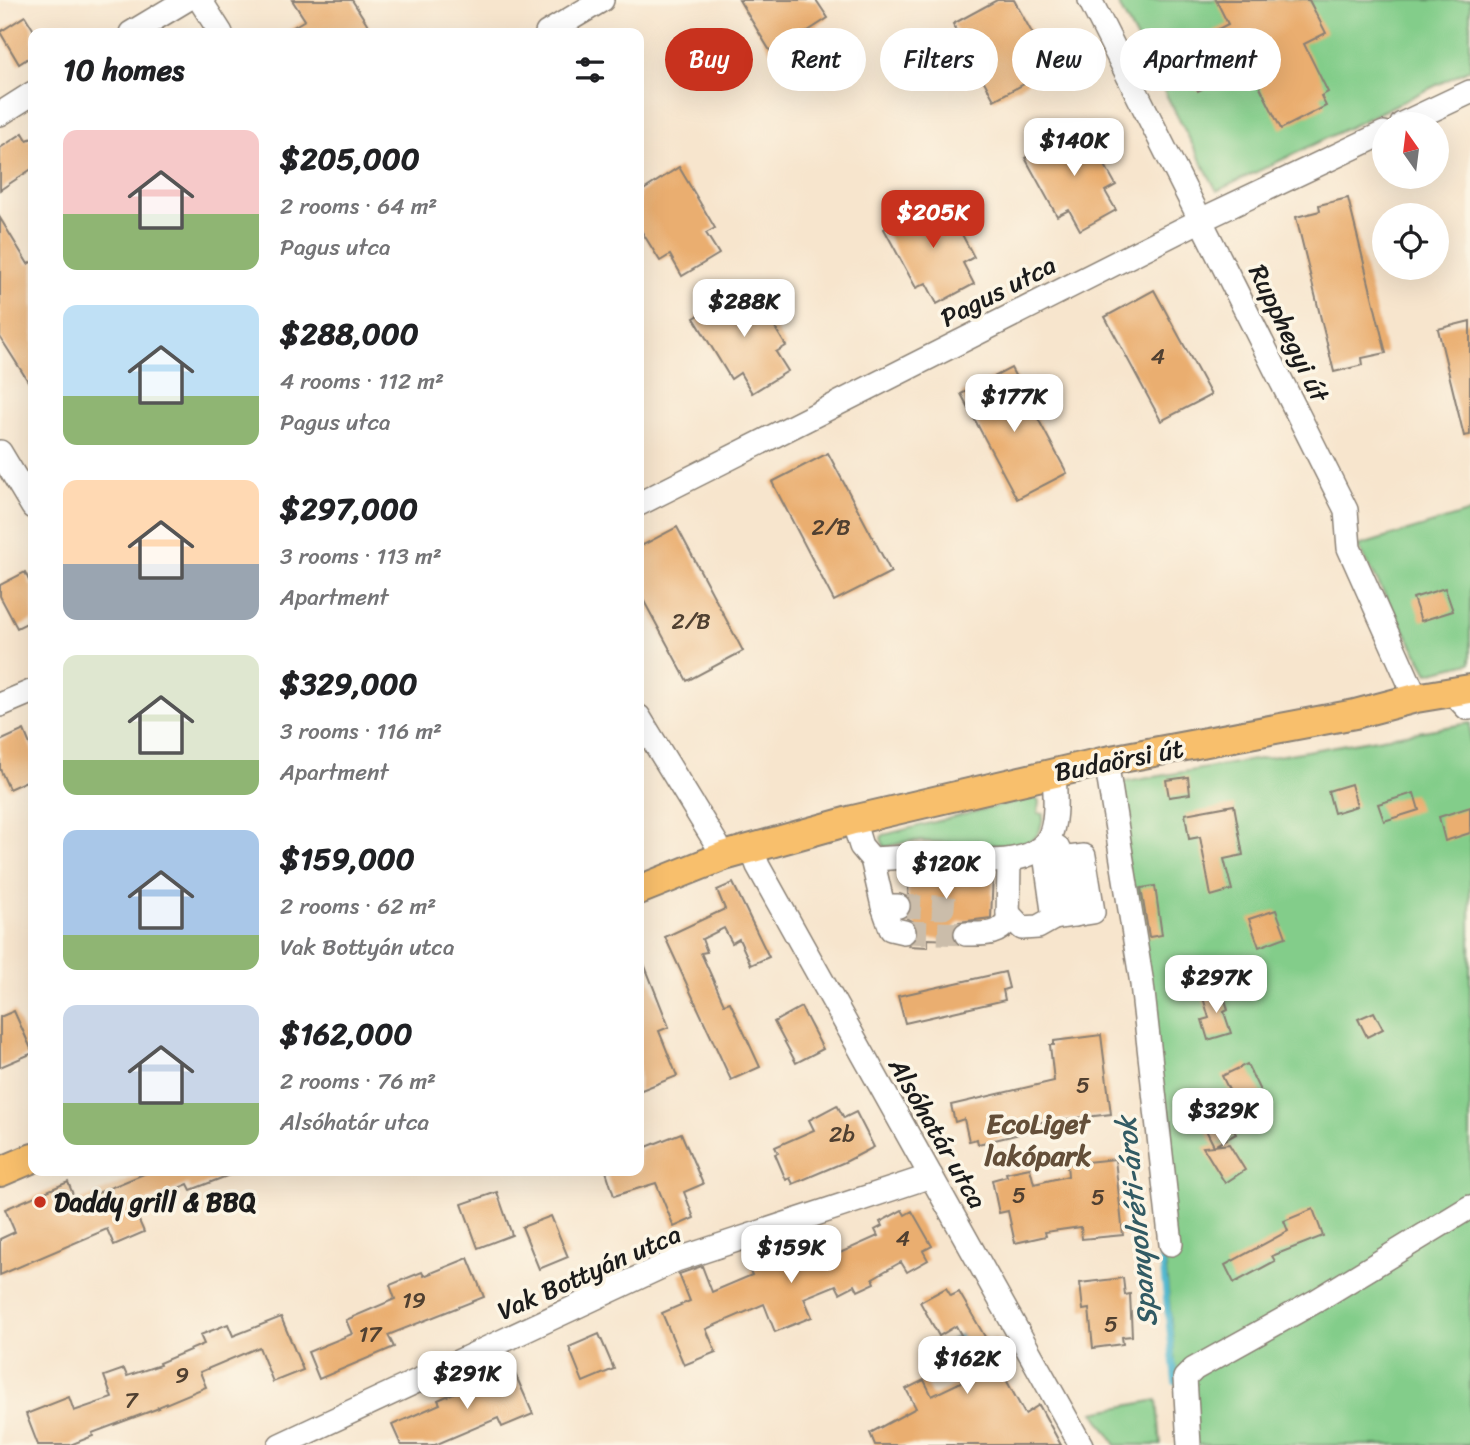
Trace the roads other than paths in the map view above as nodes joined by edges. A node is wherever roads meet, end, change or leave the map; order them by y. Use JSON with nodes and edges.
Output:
{"nodes":[{"id":1,"x":186,"y":0,"type":"edge"},
{"id":2,"x":200,"y":0,"type":"edge"},
{"id":3,"x":602,"y":0,"type":"edge"},
{"id":4,"x":1090,"y":0,"type":"edge"},
{"id":5,"x":139,"y":28,"type":"edge"},
{"id":6,"x":218,"y":28,"type":"edge"},
{"id":7,"x":555,"y":28,"type":"edge"},
{"id":8,"x":1470,"y":92,"type":"edge"},
{"id":9,"x":28,"y":96,"type":"edge"},
{"id":10,"x":1428,"y":112,"type":"edge"},
{"id":11,"x":0,"y":114,"type":"edge"},
{"id":12,"x":1372,"y":139,"type":"edge"},
{"id":13,"x":1202,"y":220,"type":"junction"},
{"id":14,"x":0,"y":452,"type":"edge"},
{"id":15,"x":28,"y":499,"type":"edge"},
{"id":16,"x":644,"y":500,"type":"edge"},
{"id":17,"x":28,"y":693,"type":"edge"},
{"id":18,"x":1464,"y":696,"type":"edge"},
{"id":19,"x":1416,"y":698,"type":"junction"},
{"id":20,"x":0,"y":705,"type":"edge"},
{"id":21,"x":644,"y":725,"type":"edge"},
{"id":22,"x":1106,"y":761,"type":"junction"},
{"id":23,"x":1054,"y":772,"type":"junction"},
{"id":24,"x":853,"y":820,"type":"junction"},
{"id":25,"x":761,"y":844,"type":"junction"},
{"id":26,"x":1051,"y":850,"type":"junction"},
{"id":27,"x":724,"y":856,"type":"junction"},
{"id":28,"x":907,"y":857,"type":"tunnel mouth"},
{"id":29,"x":872,"y":859,"type":"junction"},
{"id":30,"x":1009,"y":861,"type":"junction"},
{"id":31,"x":944,"y":863,"type":"tunnel mouth"},
{"id":32,"x":644,"y":888,"type":"edge"},
{"id":33,"x":1008,"y":913,"type":"junction"},
{"id":34,"x":1064,"y":916,"type":"junction"},
{"id":35,"x":904,"y":932,"type":"dead end"},
{"id":36,"x":966,"y":933,"type":"tunnel mouth"},
{"id":37,"x":28,"y":1159,"type":"edge"},
{"id":38,"x":0,"y":1172,"type":"edge"},
{"id":39,"x":931,"y":1176,"type":"junction"},
{"id":40,"x":1470,"y":1207,"type":"edge"},
{"id":41,"x":1171,"y":1244,"type":"dead end"},
{"id":42,"x":280,"y":1445,"type":"edge"},
{"id":43,"x":1081,"y":1445,"type":"edge"},
{"id":44,"x":1189,"y":1445,"type":"edge"}],
"edges":[{"from":1,"to":5,"type":"street"},
{"from":2,"to":6,"type":"street"},
{"from":3,"to":7,"type":"street"},
{"from":4,"to":13,"type":"street","name":"Rupphegyi út"},
{"from":8,"to":10,"type":"street"},
{"from":9,"to":11,"type":"street"},
{"from":12,"to":13,"type":"street","name":"Pagus utca"},
{"from":13,"to":16,"type":"street","name":"Pagus utca"},
{"from":13,"to":19,"type":"street","name":"Rupphegyi út"},
{"from":14,"to":15,"type":"street"},
{"from":17,"to":20,"type":"street"},
{"from":18,"to":19,"type":"main road","name":"Budaörsi út"},
{"from":19,"to":22,"type":"main road","name":"Budaörsi út"},
{"from":21,"to":27,"type":"street"},
{"from":22,"to":23,"type":"main road","name":"Budaörsi út"},
{"from":22,"to":41,"type":"street"},
{"from":23,"to":24,"type":"main road","name":"Budaörsi út"},
{"from":23,"to":26,"type":"street"},
{"from":24,"to":25,"type":"main road","name":"Budaörsi út"},
{"from":24,"to":29,"type":"street"},
{"from":25,"to":27,"type":"main road","name":"Budaörsi út"},
{"from":25,"to":39,"type":"street","name":"Alsóhatár utca"},
{"from":26,"to":30,"type":"street"},
{"from":26,"to":34,"type":"street"},
{"from":26,"to":34,"type":"street"},
{"from":27,"to":32,"type":"main road","name":"Budaörsi út"},
{"from":28,"to":29,"type":"street"},
{"from":29,"to":35,"type":"street"},
{"from":30,"to":31,"type":"street"},
{"from":30,"to":33,"type":"street"},
{"from":33,"to":34,"type":"street"},
{"from":33,"to":36,"type":"street"},
{"from":37,"to":38,"type":"main road"},
{"from":39,"to":42,"type":"street","name":"Vak Bottyán utca"},
{"from":39,"to":43,"type":"street","name":"Alsóhatár utca"},
{"from":40,"to":44,"type":"street"}]}
